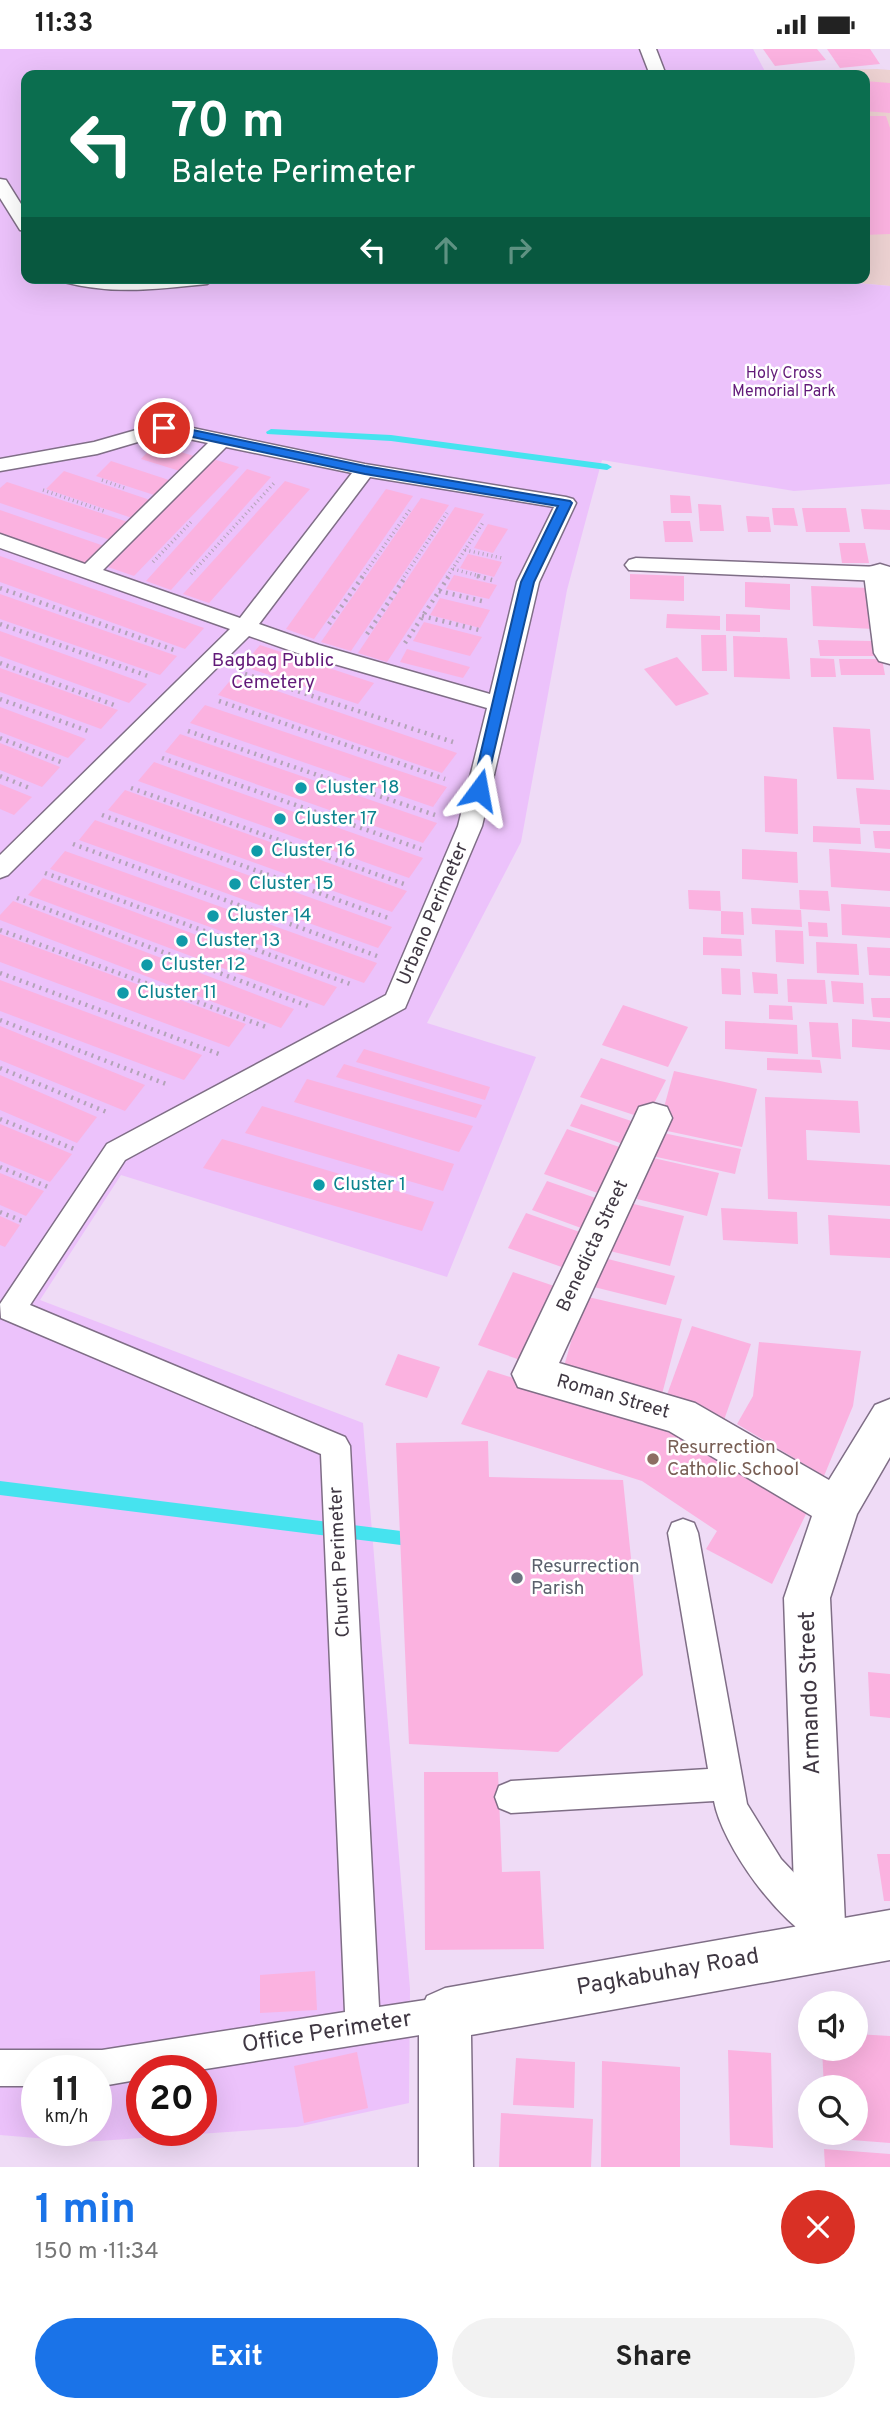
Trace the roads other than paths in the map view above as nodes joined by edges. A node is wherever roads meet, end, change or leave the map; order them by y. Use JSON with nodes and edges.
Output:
{"nodes":[{"id":1,"x":648,"y":49,"type":"edge"},
{"id":2,"x":656,"y":70,"type":"edge"},
{"id":3,"x":0,"y":184,"type":"edge"},
{"id":4,"x":21,"y":218,"type":"edge"},
{"id":5,"x":94,"y":284,"type":"edge"},
{"id":6,"x":135,"y":284,"type":"edge"},
{"id":7,"x":222,"y":440,"type":"junction"},
{"id":8,"x":0,"y":465,"type":"edge"},
{"id":9,"x":365,"y":470,"type":"junction"},
{"id":10,"x":0,"y":541,"type":"edge"},
{"id":11,"x":636,"y":565,"type":"dead end"},
{"id":12,"x":88,"y":573,"type":"junction"},
{"id":13,"x":880,"y":574,"type":"joint"},
{"id":14,"x":244,"y":628,"type":"junction"},
{"id":15,"x":890,"y":647,"type":"edge"},
{"id":16,"x":498,"y":704,"type":"junction"},
{"id":17,"x":5,"y":864,"type":"edge"},
{"id":18,"x":653,"y":1118,"type":"dead end"},
{"id":19,"x":11,"y":1310,"type":"joint"},
{"id":20,"x":533,"y":1374,"type":"joint"},
{"id":21,"x":890,"y":1418,"type":"edge"},
{"id":22,"x":837,"y":1507,"type":"junction"},
{"id":23,"x":682,"y":1533,"type":"dead end"},
{"id":24,"x":727,"y":1784,"type":"junction"},
{"id":25,"x":510,"y":1797,"type":"dead end"},
{"id":26,"x":890,"y":1935,"type":"edge"},
{"id":27,"x":821,"y":1936,"type":"junction"},
{"id":28,"x":445,"y":2014,"type":"junction"},
{"id":29,"x":363,"y":2029,"type":"junction"},
{"id":30,"x":0,"y":2068,"type":"edge"},
{"id":31,"x":446,"y":2167,"type":"edge"}],
"edges":[{"from":1,"to":2,"type":"lane"},
{"from":3,"to":4,"type":"lane"},
{"from":5,"to":6,"type":"lane"},
{"from":7,"to":8,"type":"lane"},
{"from":7,"to":9,"type":"lane"},
{"from":7,"to":12,"type":"lane"},
{"from":9,"to":14,"type":"lane"},
{"from":9,"to":16,"type":"lane","name":"Urbano Perimeter"},
{"from":10,"to":12,"type":"lane"},
{"from":11,"to":13,"type":"lane"},
{"from":12,"to":14,"type":"lane"},
{"from":13,"to":15,"type":"street"},
{"from":14,"to":16,"type":"lane"},
{"from":14,"to":17,"type":"lane"},
{"from":16,"to":19,"type":"lane","name":"Urbano Perimeter"},
{"from":18,"to":20,"type":"street","name":"Benedicta Street"},
{"from":19,"to":29,"type":"lane","name":"Church Perimeter"},
{"from":20,"to":22,"type":"street","name":"Roman Street"},
{"from":21,"to":22,"type":"street","name":"Armando Street"},
{"from":22,"to":27,"type":"street","name":"Armando Street"},
{"from":23,"to":24,"type":"lane"},
{"from":24,"to":25,"type":"lane"},
{"from":24,"to":27,"type":"lane"},
{"from":26,"to":27,"type":"street","name":"Pagkabuhay Road"},
{"from":27,"to":28,"type":"street","name":"Pagkabuhay Road"},
{"from":28,"to":29,"type":"lane","name":"Office Perimeter"},
{"from":28,"to":31,"type":"street"},
{"from":29,"to":30,"type":"lane","name":"Office Perimeter"}]}
